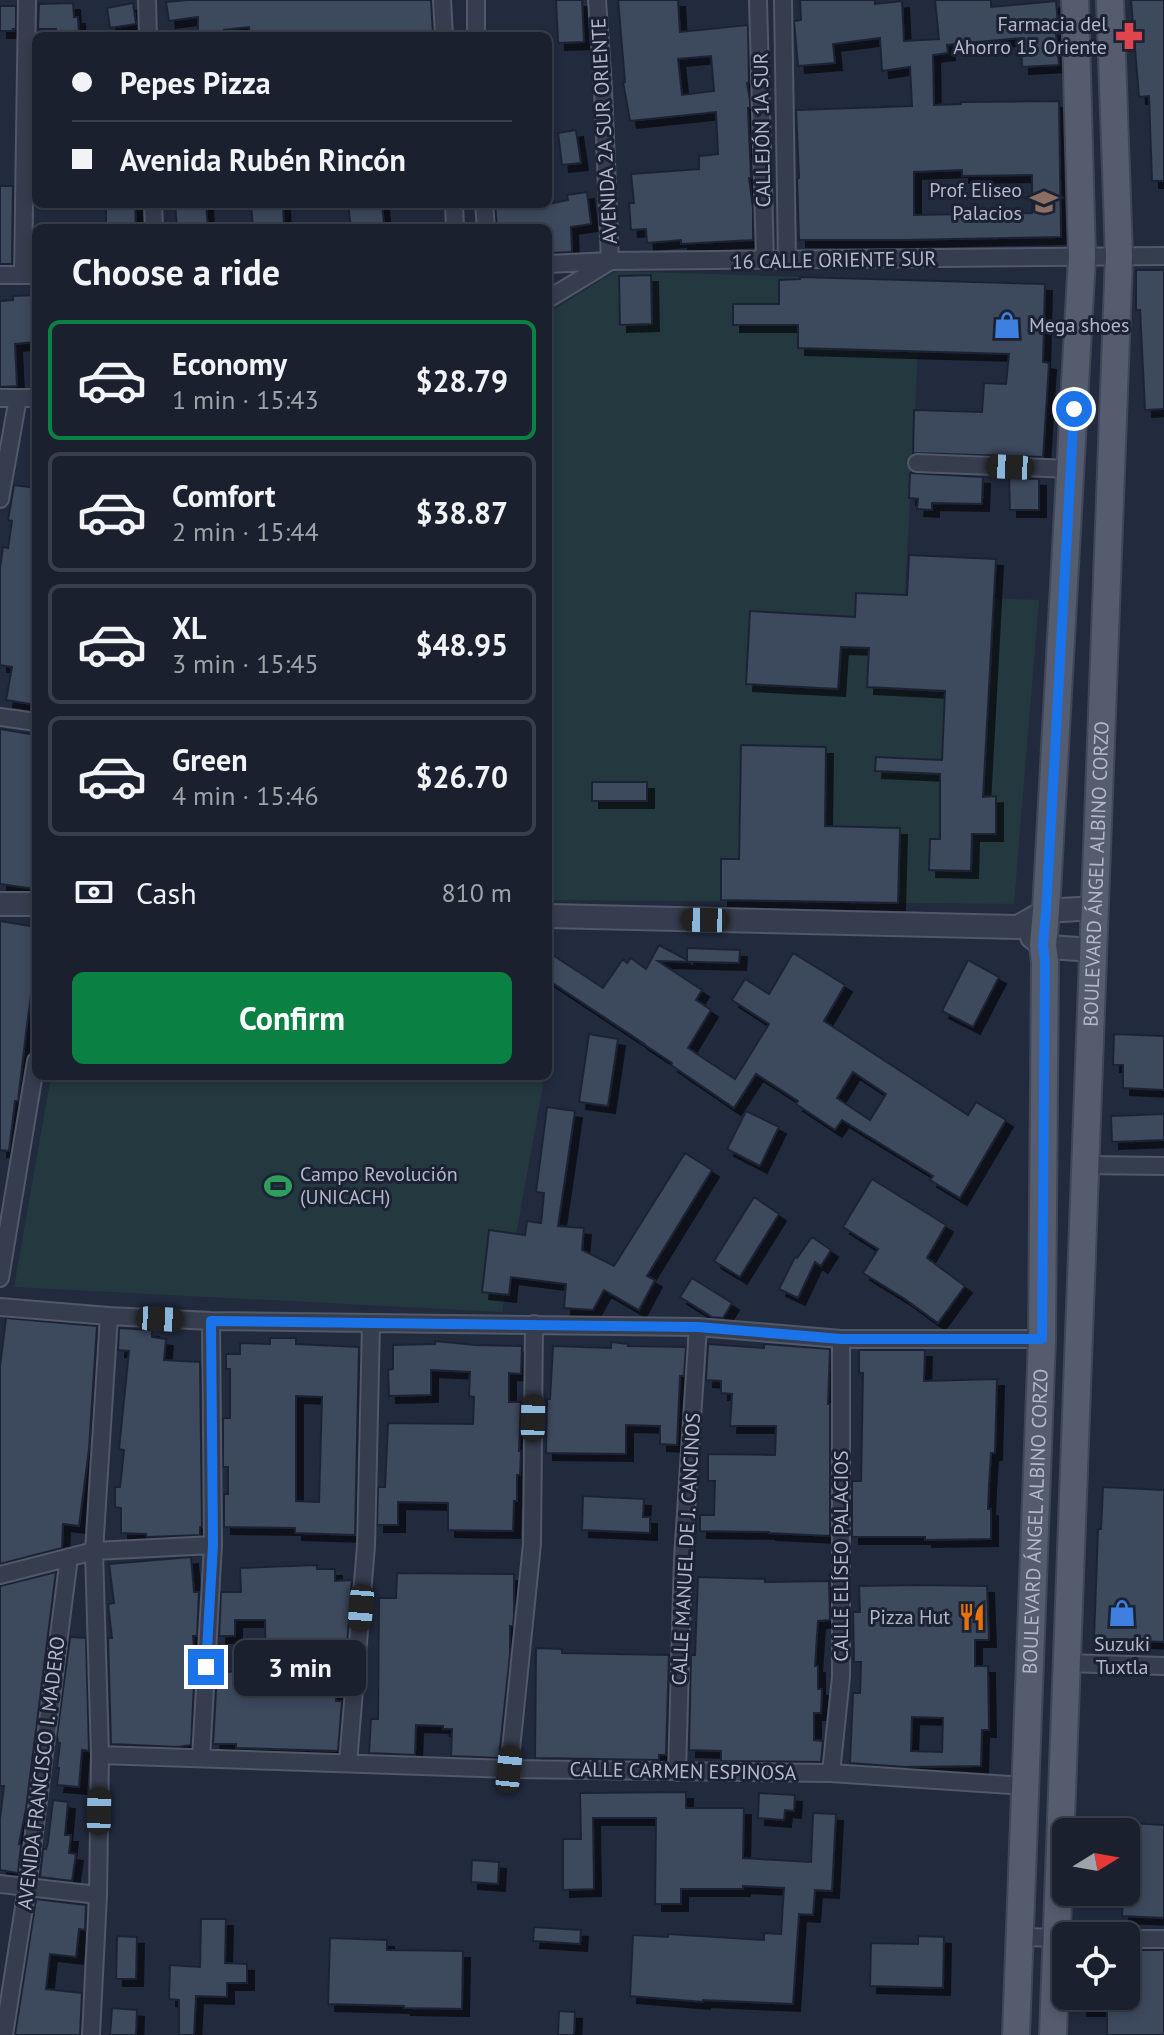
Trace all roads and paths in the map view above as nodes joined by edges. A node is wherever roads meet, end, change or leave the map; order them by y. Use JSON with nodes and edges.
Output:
{"nodes":[{"id":1,"x":27,"y":0,"type":"edge"},
{"id":2,"x":147,"y":0,"type":"edge"},
{"id":3,"x":442,"y":0,"type":"edge"},
{"id":4,"x":476,"y":0,"type":"edge"},
{"id":5,"x":597,"y":0,"type":"edge"},
{"id":6,"x":758,"y":0,"type":"edge"},
{"id":7,"x":783,"y":0,"type":"edge"},
{"id":8,"x":1075,"y":0,"type":"edge"},
{"id":9,"x":1110,"y":0,"type":"edge"},
{"id":10,"x":148,"y":32,"type":"edge"},
{"id":11,"x":444,"y":32,"type":"edge"},
{"id":12,"x":476,"y":32,"type":"edge"},
{"id":13,"x":1119,"y":256,"type":"junction"},
{"id":14,"x":1164,"y":256,"type":"edge"},
{"id":15,"x":1082,"y":257,"type":"junction"},
{"id":16,"x":787,"y":260,"type":"junction"},
{"id":17,"x":610,"y":261,"type":"junction"},
{"id":18,"x":765,"y":261,"type":"junction"},
{"id":19,"x":552,"y":264,"type":"edge"},
{"id":20,"x":0,"y":275,"type":"edge"},
{"id":21,"x":30,"y":275,"type":"edge"},
{"id":22,"x":552,"y":297,"type":"edge"},
{"id":23,"x":0,"y":398,"type":"edge"},
{"id":24,"x":18,"y":398,"type":"junction"},
{"id":25,"x":32,"y":398,"type":"edge"},
{"id":26,"x":917,"y":463,"type":"dead end"},
{"id":27,"x":1071,"y":469,"type":"junction"},
{"id":28,"x":0,"y":499,"type":"edge"},
{"id":29,"x":0,"y":717,"type":"edge"},
{"id":30,"x":32,"y":721,"type":"edge"},
{"id":31,"x":0,"y":904,"type":"edge"},
{"id":32,"x":32,"y":904,"type":"edge"},
{"id":33,"x":1094,"y":908,"type":"junction"},
{"id":34,"x":1046,"y":911,"type":"junction"},
{"id":35,"x":552,"y":916,"type":"edge"},
{"id":36,"x":1018,"y":927,"type":"junction"},
{"id":37,"x":1043,"y":945,"type":"junction"},
{"id":38,"x":1093,"y":950,"type":"junction"},
{"id":39,"x":33,"y":1080,"type":"edge"},
{"id":40,"x":1084,"y":1165,"type":"junction"},
{"id":41,"x":1164,"y":1166,"type":"edge"},
{"id":42,"x":0,"y":1278,"type":"edge"},
{"id":43,"x":0,"y":1307,"type":"edge"},
{"id":44,"x":109,"y":1316,"type":"junction"},
{"id":45,"x":211,"y":1321,"type":"junction"},
{"id":46,"x":371,"y":1323,"type":"junction"},
{"id":47,"x":534,"y":1324,"type":"junction"},
{"id":48,"x":698,"y":1327,"type":"junction"},
{"id":49,"x":841,"y":1339,"type":"junction"},
{"id":50,"x":1042,"y":1339,"type":"junction"},
{"id":51,"x":213,"y":1545,"type":"junction"},
{"id":52,"x":94,"y":1551,"type":"junction"},
{"id":53,"x":69,"y":1557,"type":"junction"},
{"id":54,"x":0,"y":1575,"type":"edge"},
{"id":55,"x":1066,"y":1663,"type":"junction"},
{"id":56,"x":1164,"y":1666,"type":"edge"},
{"id":57,"x":100,"y":1755,"type":"junction"},
{"id":58,"x":201,"y":1758,"type":"junction"},
{"id":59,"x":348,"y":1763,"type":"junction"},
{"id":60,"x":509,"y":1769,"type":"junction"},
{"id":61,"x":677,"y":1772,"type":"junction"},
{"id":62,"x":831,"y":1773,"type":"junction"},
{"id":63,"x":1026,"y":1786,"type":"junction"},
{"id":64,"x":0,"y":1884,"type":"edge"},
{"id":65,"x":27,"y":1888,"type":"junction"},
{"id":66,"x":98,"y":1895,"type":"junction"},
{"id":67,"x":1061,"y":1922,"type":"edge"},
{"id":68,"x":1019,"y":1937,"type":"junction"},
{"id":69,"x":1052,"y":1938,"type":"edge"},
{"id":70,"x":1140,"y":1939,"type":"edge"},
{"id":71,"x":1164,"y":1939,"type":"edge"},
{"id":72,"x":1055,"y":2010,"type":"edge"},
{"id":73,"x":4,"y":2035,"type":"edge"},
{"id":74,"x":91,"y":2035,"type":"edge"},
{"id":75,"x":1016,"y":2035,"type":"edge"},
{"id":76,"x":1053,"y":2035,"type":"edge"}],
"edges":[{"from":1,"to":21,"type":"street"},
{"from":2,"to":10,"type":"street"},
{"from":3,"to":11,"type":"street"},
{"from":4,"to":12,"type":"street"},
{"from":5,"to":17,"type":"street","name":"AVENIDA 2A SUR ORIENTE"},
{"from":6,"to":18,"type":"street","name":"CALLEJÓN 1A SUR"},
{"from":7,"to":16,"type":"street","name":"CALLEJÓN 1A SUR"},
{"from":8,"to":15,"type":"main road","name":"BOULEVARD ÁNGEL ALBINO CORZO"},
{"from":9,"to":13,"type":"main road","name":"BOULEVARD ÁNGEL ALBINO CORZO"},
{"from":13,"to":14,"type":"street","name":"16 CALLE ORIENTE SUR"},
{"from":13,"to":15,"type":"street","name":"16 CALLE ORIENTE SUR"},
{"from":13,"to":33,"type":"main road","name":"BOULEVARD ÁNGEL ALBINO CORZO"},
{"from":15,"to":16,"type":"street","name":"16 CALLE ORIENTE SUR"},
{"from":15,"to":27,"type":"main road","name":"BOULEVARD ÁNGEL ALBINO CORZO"},
{"from":16,"to":18,"type":"street","name":"16 CALLE ORIENTE SUR"},
{"from":17,"to":18,"type":"street","name":"16 CALLE ORIENTE SUR"},
{"from":17,"to":19,"type":"street","name":"16 CALLE ORIENTE SUR"},
{"from":17,"to":22,"type":"street"},
{"from":20,"to":21,"type":"street"},
{"from":23,"to":24,"type":"street"},
{"from":24,"to":25,"type":"street"},
{"from":24,"to":28,"type":"street"},
{"from":26,"to":27,"type":"street"},
{"from":27,"to":34,"type":"main road","name":"BOULEVARD ÁNGEL ALBINO CORZO"},
{"from":29,"to":30,"type":"street"},
{"from":31,"to":32,"type":"street"},
{"from":33,"to":34,"type":"street"},
{"from":33,"to":38,"type":"main road","name":"BOULEVARD ÁNGEL ALBINO CORZO"},
{"from":34,"to":36,"type":"street"},
{"from":34,"to":37,"type":"main road","name":"BOULEVARD ÁNGEL ALBINO CORZO"},
{"from":35,"to":36,"type":"street"},
{"from":36,"to":37,"type":"street"},
{"from":37,"to":38,"type":"street"},
{"from":37,"to":50,"type":"main road","name":"BOULEVARD ÁNGEL ALBINO CORZO"},
{"from":38,"to":40,"type":"main road","name":"BOULEVARD ÁNGEL ALBINO CORZO"},
{"from":39,"to":42,"type":"street"},
{"from":40,"to":41,"type":"street"},
{"from":40,"to":55,"type":"main road","name":"BOULEVARD ÁNGEL ALBINO CORZO"},
{"from":43,"to":44,"type":"street"},
{"from":44,"to":45,"type":"street"},
{"from":44,"to":52,"type":"street"},
{"from":45,"to":46,"type":"street"},
{"from":45,"to":51,"type":"street"},
{"from":46,"to":47,"type":"street"},
{"from":46,"to":59,"type":"street"},
{"from":47,"to":48,"type":"street"},
{"from":47,"to":60,"type":"street"},
{"from":48,"to":49,"type":"street"},
{"from":48,"to":61,"type":"street","name":"CALLE MANUEL DE J. CANCINOS"},
{"from":49,"to":50,"type":"street"},
{"from":49,"to":62,"type":"street","name":"CALLE ELÍSEO PALACIOS"},
{"from":50,"to":63,"type":"main road","name":"BOULEVARD ÁNGEL ALBINO CORZO"},
{"from":51,"to":52,"type":"street"},
{"from":51,"to":58,"type":"street"},
{"from":52,"to":53,"type":"street"},
{"from":52,"to":57,"type":"street"},
{"from":53,"to":54,"type":"street"},
{"from":53,"to":65,"type":"street","name":"AVENIDA FRANCISCO I. MADERO"},
{"from":55,"to":56,"type":"street"},
{"from":55,"to":67,"type":"main road","name":"BOULEVARD ÁNGEL ALBINO CORZO"},
{"from":57,"to":58,"type":"street","name":"CALLE CARMEN ESPINOSA"},
{"from":57,"to":66,"type":"street"},
{"from":58,"to":59,"type":"street","name":"CALLE CARMEN ESPINOSA"},
{"from":59,"to":60,"type":"street","name":"CALLE CARMEN ESPINOSA"},
{"from":60,"to":61,"type":"street","name":"CALLE CARMEN ESPINOSA"},
{"from":61,"to":62,"type":"street","name":"CALLE CARMEN ESPINOSA"},
{"from":62,"to":63,"type":"street","name":"CALLE CARMEN ESPINOSA"},
{"from":63,"to":68,"type":"main road","name":"BOULEVARD ÁNGEL ALBINO CORZO"},
{"from":64,"to":65,"type":"street"},
{"from":65,"to":66,"type":"street"},
{"from":65,"to":73,"type":"street","name":"AVENIDA FRANCISCO I. MADERO"},
{"from":66,"to":74,"type":"street"},
{"from":68,"to":69,"type":"street"},
{"from":68,"to":75,"type":"main road","name":"BOULEVARD ÁNGEL ALBINO CORZO"},
{"from":70,"to":71,"type":"street"},
{"from":72,"to":76,"type":"main road","name":"BOULEVARD ÁNGEL ALBINO CORZO"}]}
